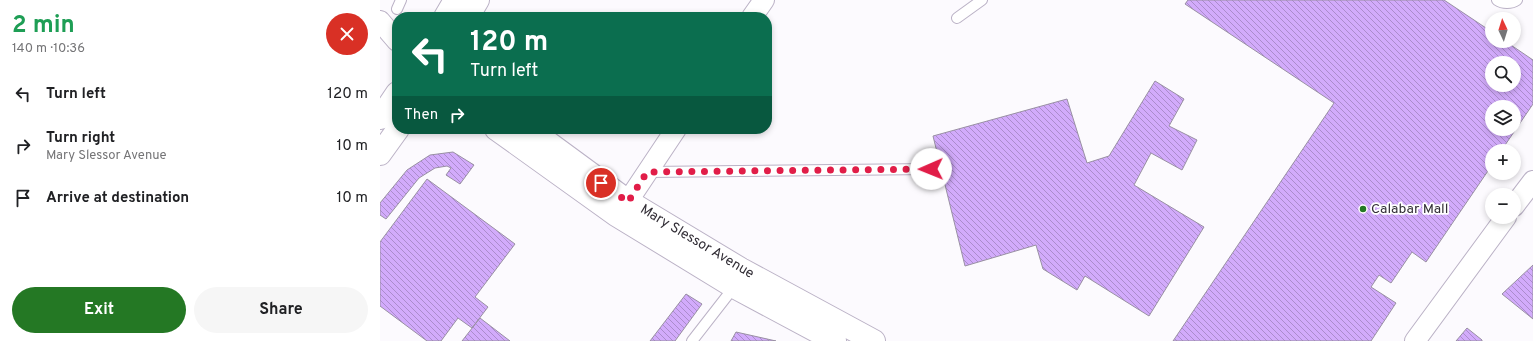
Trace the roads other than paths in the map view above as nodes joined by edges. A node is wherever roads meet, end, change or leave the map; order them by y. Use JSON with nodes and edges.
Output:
{"nodes":[{"id":1,"x":455,"y":0,"type":"edge"},
{"id":2,"x":478,"y":0,"type":"edge"},
{"id":3,"x":764,"y":0,"type":"edge"},
{"id":4,"x":982,"y":0,"type":"edge"},
{"id":5,"x":1497,"y":0,"type":"edge"},
{"id":6,"x":1517,"y":0,"type":"edge"},
{"id":7,"x":448,"y":12,"type":"edge"},
{"id":8,"x":471,"y":12,"type":"edge"},
{"id":9,"x":756,"y":12,"type":"edge"},
{"id":10,"x":956,"y":18,"type":"dead end"},
{"id":11,"x":380,"y":21,"type":"edge"},
{"id":12,"x":392,"y":35,"type":"edge"},
{"id":13,"x":392,"y":100,"type":"edge"},
{"id":14,"x":380,"y":118,"type":"edge"},
{"id":15,"x":394,"y":134,"type":"edge"},
{"id":16,"x":503,"y":134,"type":"edge"},
{"id":17,"x":543,"y":134,"type":"edge"},
{"id":18,"x":673,"y":134,"type":"edge"},
{"id":19,"x":380,"y":154,"type":"edge"},
{"id":20,"x":931,"y":169,"type":"dead end"},
{"id":21,"x":647,"y":172,"type":"junction"},
{"id":22,"x":1533,"y":180,"type":"edge"},
{"id":23,"x":1521,"y":196,"type":"edge"},
{"id":24,"x":628,"y":202,"type":"junction"},
{"id":25,"x":1501,"y":224,"type":"edge"},
{"id":26,"x":734,"y":287,"type":"junction"},
{"id":27,"x":692,"y":341,"type":"edge"},
{"id":28,"x":835,"y":341,"type":"edge"},
{"id":29,"x":874,"y":341,"type":"edge"},
{"id":30,"x":1415,"y":341,"type":"edge"}],
"edges":[{"from":1,"to":7,"type":"main road"},
{"from":2,"to":8,"type":"main road"},
{"from":3,"to":9,"type":"street"},
{"from":4,"to":10,"type":"lane"},
{"from":5,"to":6,"type":"lane"},
{"from":11,"to":12,"type":"street"},
{"from":13,"to":14,"type":"main road"},
{"from":15,"to":19,"type":"main road"},
{"from":16,"to":26,"type":"main road","name":"Mary Slessor Avenue"},
{"from":17,"to":24,"type":"main road","name":"Mary Slessor Avenue"},
{"from":18,"to":21,"type":"street"},
{"from":20,"to":21,"type":"lane"},
{"from":21,"to":24,"type":"street"},
{"from":22,"to":23,"type":"street"},
{"from":24,"to":29,"type":"main road","name":"Mary Slessor Avenue"},
{"from":25,"to":30,"type":"street"},
{"from":26,"to":27,"type":"lane"},
{"from":26,"to":28,"type":"main road","name":"Mary Slessor Avenue"}]}
